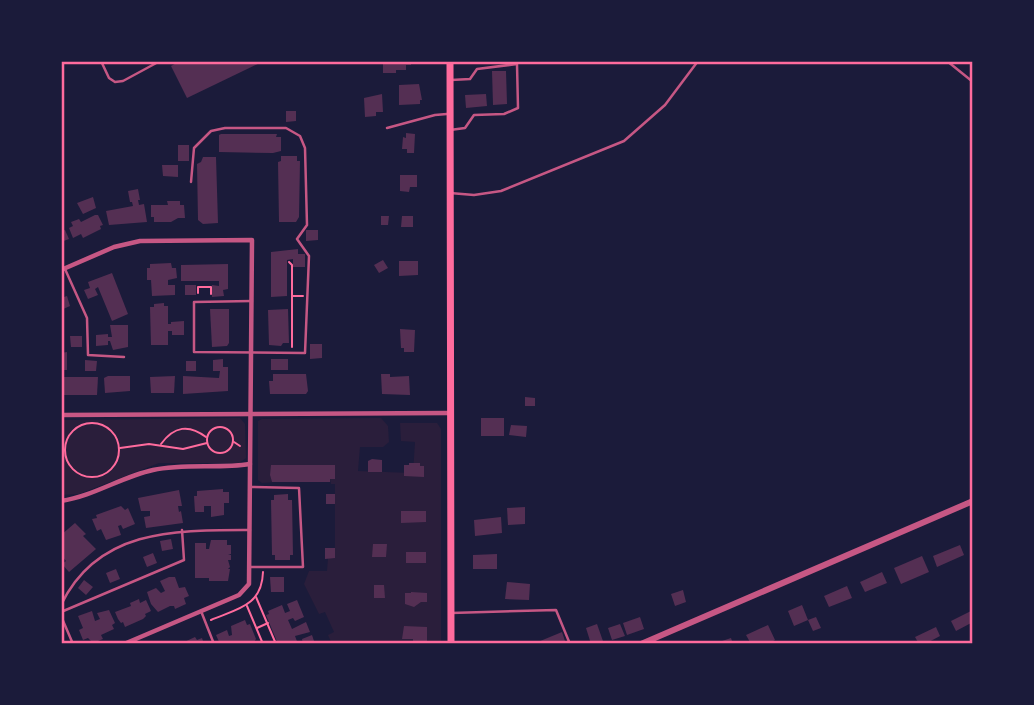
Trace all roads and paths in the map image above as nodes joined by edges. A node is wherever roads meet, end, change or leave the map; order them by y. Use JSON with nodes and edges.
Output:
{"nodes":[{"id":1,"x":101,"y":61,"type":"edge"},
{"id":2,"x":160,"y":61,"type":"edge"},
{"id":3,"x":450,"y":61,"type":"edge"},
{"id":4,"x":698,"y":61,"type":"edge"},
{"id":5,"x":947,"y":61,"type":"edge"},
{"id":6,"x":450,"y":80,"type":"junction"},
{"id":7,"x":973,"y":82,"type":"edge"},
{"id":8,"x":450,"y":114,"type":"junction"},
{"id":9,"x":387,"y":128,"type":"dead end"},
{"id":10,"x":450,"y":130,"type":"junction"},
{"id":11,"x":191,"y":182,"type":"dead end"},
{"id":12,"x":450,"y":193,"type":"junction"},
{"id":13,"x":289,"y":262,"type":"dead end"},
{"id":14,"x":63,"y":269,"type":"edge"},
{"id":15,"x":201,"y":281,"type":"dead end"},
{"id":16,"x":201,"y":287,"type":"junction"},
{"id":17,"x":198,"y":293,"type":"dead end"},
{"id":18,"x":211,"y":294,"type":"dead end"},
{"id":19,"x":292,"y":296,"type":"junction"},
{"id":20,"x":308,"y":296,"type":"junction"},
{"id":21,"x":252,"y":301,"type":"junction"},
{"id":22,"x":251,"y":352,"type":"junction"},
{"id":23,"x":292,"y":353,"type":"junction"},
{"id":24,"x":124,"y":357,"type":"dead end"},
{"id":25,"x":451,"y":413,"type":"junction"},
{"id":26,"x":251,"y":414,"type":"junction"},
{"id":27,"x":61,"y":415,"type":"edge"},
{"id":28,"x":207,"y":438,"type":"junction"},
{"id":29,"x":233,"y":441,"type":"junction"},
{"id":30,"x":207,"y":443,"type":"junction"},
{"id":31,"x":160,"y":446,"type":"junction"},
{"id":32,"x":240,"y":446,"type":"dead end"},
{"id":33,"x":119,"y":447,"type":"junction"},
{"id":34,"x":63,"y":455,"type":"edge"},
{"id":35,"x":250,"y":464,"type":"junction"},
{"id":36,"x":250,"y":487,"type":"junction"},
{"id":37,"x":973,"y":501,"type":"edge"},
{"id":38,"x":61,"y":502,"type":"edge"},
{"id":39,"x":182,"y":530,"type":"junction"},
{"id":40,"x":250,"y":530,"type":"junction"},
{"id":41,"x":250,"y":567,"type":"junction"},
{"id":42,"x":263,"y":572,"type":"dead end"},
{"id":43,"x":256,"y":597,"type":"junction"},
{"id":44,"x":61,"y":605,"type":"edge"},
{"id":45,"x":247,"y":605,"type":"junction"},
{"id":46,"x":201,"y":611,"type":"junction"},
{"id":47,"x":451,"y":612,"type":"junction"},
{"id":48,"x":61,"y":614,"type":"edge"},
{"id":49,"x":210,"y":620,"type":"dead end"},
{"id":50,"x":268,"y":623,"type":"junction"},
{"id":51,"x":256,"y":628,"type":"junction"},
{"id":52,"x":73,"y":644,"type":"edge"},
{"id":53,"x":124,"y":644,"type":"edge"},
{"id":54,"x":214,"y":644,"type":"edge"},
{"id":55,"x":263,"y":644,"type":"edge"},
{"id":56,"x":276,"y":644,"type":"edge"},
{"id":57,"x":451,"y":644,"type":"edge"},
{"id":58,"x":570,"y":644,"type":"edge"},
{"id":59,"x":641,"y":644,"type":"edge"}],
"edges":[{"from":1,"to":2,"type":"lane"},
{"from":3,"to":6,"type":"main road"},
{"from":4,"to":12,"type":"lane"},
{"from":5,"to":7,"type":"lane"},
{"from":6,"to":8,"type":"main road"},
{"from":6,"to":10,"type":"lane"},
{"from":8,"to":9,"type":"lane"},
{"from":8,"to":10,"type":"main road"},
{"from":10,"to":12,"type":"main road"},
{"from":11,"to":20,"type":"lane"},
{"from":12,"to":25,"type":"main road"},
{"from":13,"to":19,"type":"path"},
{"from":14,"to":21,"type":"street"},
{"from":14,"to":24,"type":"lane"},
{"from":15,"to":16,"type":"path"},
{"from":16,"to":17,"type":"path"},
{"from":16,"to":18,"type":"path"},
{"from":19,"to":20,"type":"path"},
{"from":19,"to":23,"type":"path"},
{"from":20,"to":23,"type":"lane"},
{"from":21,"to":22,"type":"street"},
{"from":21,"to":22,"type":"lane"},
{"from":22,"to":23,"type":"lane"},
{"from":22,"to":26,"type":"street"},
{"from":25,"to":26,"type":"street"},
{"from":25,"to":47,"type":"main road"},
{"from":26,"to":27,"type":"street"},
{"from":26,"to":35,"type":"street"},
{"from":28,"to":29,"type":"path"},
{"from":28,"to":30,"type":"path"},
{"from":28,"to":31,"type":"path"},
{"from":29,"to":30,"type":"path"},
{"from":29,"to":32,"type":"path"},
{"from":30,"to":31,"type":"path"},
{"from":31,"to":33,"type":"path"},
{"from":33,"to":34,"type":"path"},
{"from":33,"to":34,"type":"path"},
{"from":35,"to":36,"type":"street"},
{"from":35,"to":38,"type":"street"},
{"from":36,"to":40,"type":"street"},
{"from":36,"to":41,"type":"lane"},
{"from":37,"to":59,"type":"street"},
{"from":39,"to":40,"type":"lane"},
{"from":39,"to":44,"type":"lane"},
{"from":39,"to":48,"type":"lane"},
{"from":40,"to":41,"type":"street"},
{"from":41,"to":46,"type":"street"},
{"from":42,"to":43,"type":"path"},
{"from":43,"to":45,"type":"path"},
{"from":43,"to":50,"type":"path"},
{"from":45,"to":49,"type":"path"},
{"from":45,"to":51,"type":"path"},
{"from":46,"to":53,"type":"street"},
{"from":46,"to":54,"type":"lane"},
{"from":47,"to":57,"type":"main road"},
{"from":47,"to":58,"type":"lane"},
{"from":48,"to":52,"type":"lane"},
{"from":50,"to":51,"type":"path"},
{"from":50,"to":56,"type":"path"},
{"from":51,"to":55,"type":"path"}]}
